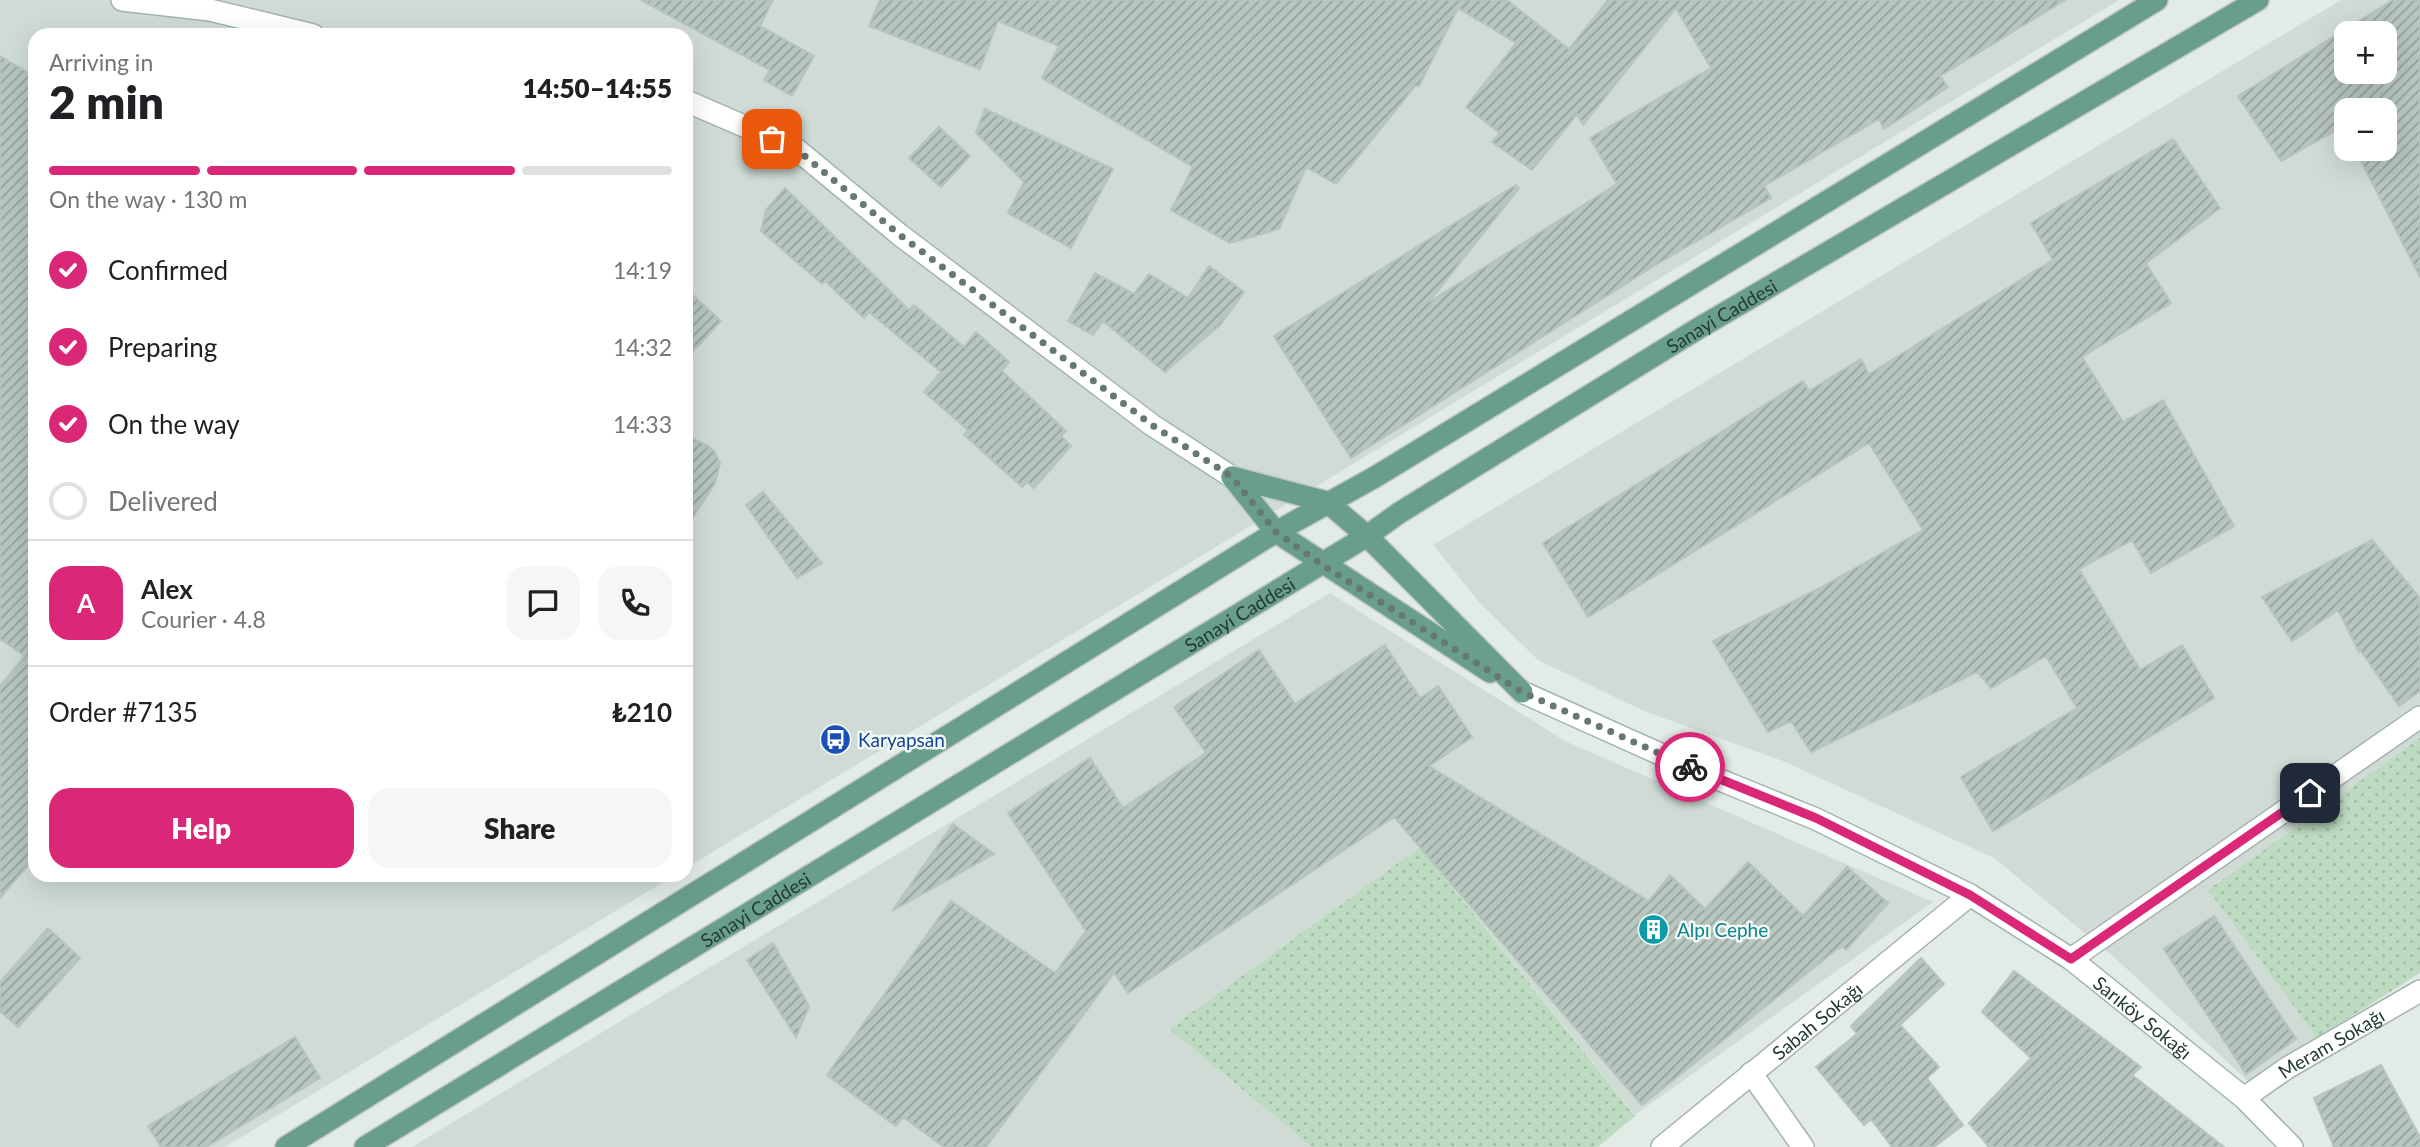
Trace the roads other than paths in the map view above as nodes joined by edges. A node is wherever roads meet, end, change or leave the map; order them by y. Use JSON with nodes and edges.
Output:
{"nodes":[{"id":1,"x":122,"y":0,"type":"edge"},
{"id":2,"x":2157,"y":0,"type":"edge"},
{"id":3,"x":2258,"y":0,"type":"edge"},
{"id":4,"x":284,"y":28,"type":"edge"},
{"id":5,"x":693,"y":105,"type":"edge"},
{"id":6,"x":1232,"y":477,"type":"junction"},
{"id":7,"x":1327,"y":502,"type":"junction"},
{"id":8,"x":1276,"y":532,"type":"junction"},
{"id":9,"x":1367,"y":536,"type":"junction"},
{"id":10,"x":1321,"y":564,"type":"junction"},
{"id":11,"x":1522,"y":692,"type":"junction"},
{"id":12,"x":2420,"y":717,"type":"edge"},
{"id":13,"x":1970,"y":895,"type":"junction"},
{"id":14,"x":2071,"y":959,"type":"junction"},
{"id":15,"x":2420,"y":991,"type":"edge"},
{"id":16,"x":1751,"y":1073,"type":"junction"},
{"id":17,"x":2244,"y":1098,"type":"junction"},
{"id":18,"x":286,"y":1147,"type":"edge"},
{"id":19,"x":365,"y":1147,"type":"edge"},
{"id":20,"x":1662,"y":1147,"type":"edge"},
{"id":21,"x":1803,"y":1147,"type":"edge"},
{"id":22,"x":2292,"y":1147,"type":"edge"}],
"edges":[{"from":1,"to":4,"type":"street"},
{"from":2,"to":7,"type":"main road"},
{"from":3,"to":9,"type":"main road","name":"Sanayi Caddesi"},
{"from":5,"to":6,"type":"street"},
{"from":6,"to":7,"type":"main road"},
{"from":6,"to":8,"type":"main road"},
{"from":7,"to":8,"type":"main road"},
{"from":7,"to":9,"type":"main road"},
{"from":8,"to":10,"type":"main road"},
{"from":8,"to":18,"type":"main road"},
{"from":9,"to":10,"type":"main road","name":"Sanayi Caddesi"},
{"from":9,"to":11,"type":"main road"},
{"from":10,"to":11,"type":"main road"},
{"from":10,"to":19,"type":"main road","name":"Sanayi Caddesi"},
{"from":11,"to":13,"type":"street","name":"Sarıköy Sokağı"},
{"from":12,"to":14,"type":"street"},
{"from":13,"to":14,"type":"street","name":"Sarıköy Sokağı"},
{"from":13,"to":16,"type":"street","name":"Sabah Sokağı"},
{"from":14,"to":17,"type":"street","name":"Sarıköy Sokağı"},
{"from":15,"to":17,"type":"street","name":"Meram Sokağı"},
{"from":16,"to":20,"type":"street","name":"Sabah Sokağı"},
{"from":16,"to":21,"type":"street"},
{"from":17,"to":22,"type":"street","name":"Sarıköy Sokağı"}]}
